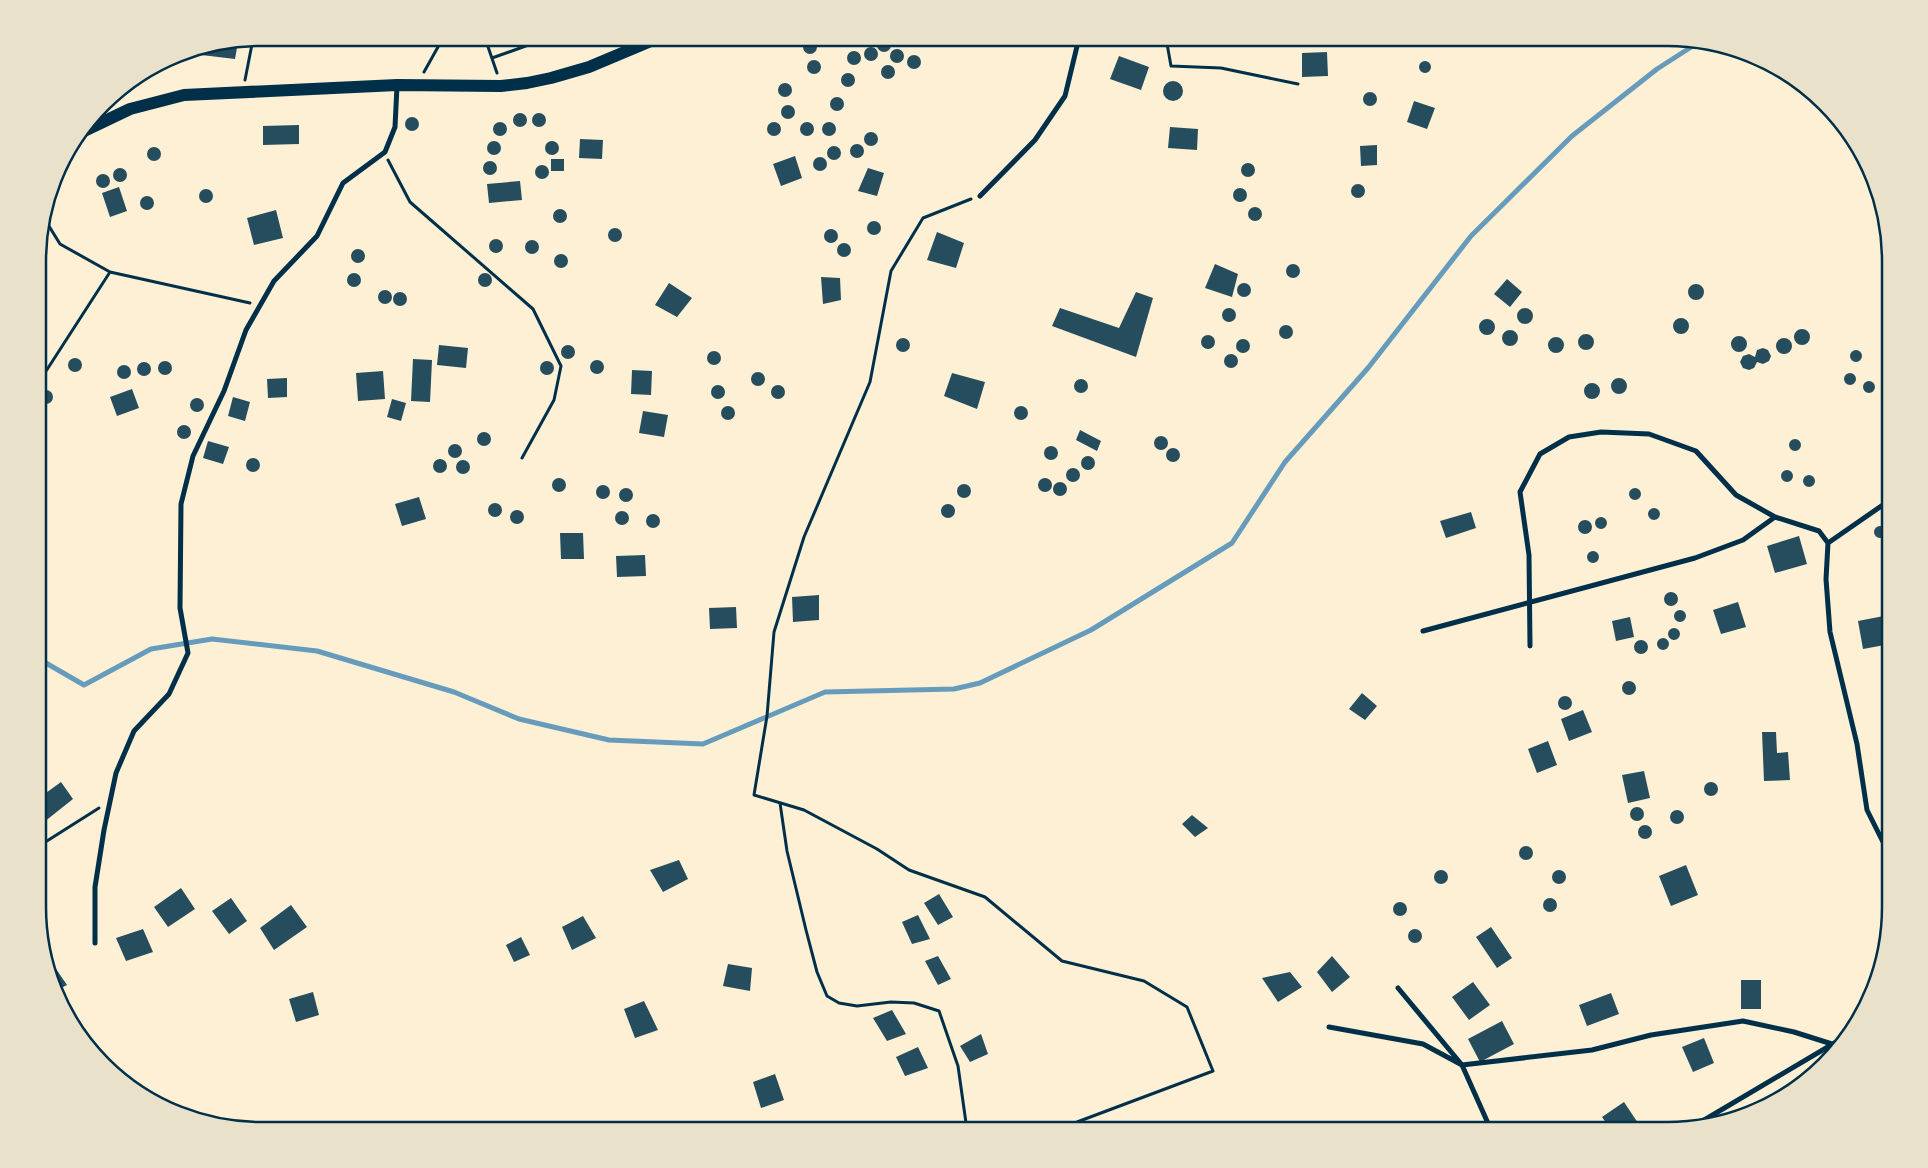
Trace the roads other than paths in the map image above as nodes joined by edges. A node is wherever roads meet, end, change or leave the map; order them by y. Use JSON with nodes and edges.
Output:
{"nodes":[{"id":1,"x":639,"y":46,"type":"edge"},
{"id":2,"x":1077,"y":46,"type":"edge"},
{"id":3,"x":397,"y":85,"type":"junction"},
{"id":4,"x":95,"y":125,"type":"edge"},
{"id":5,"x":980,"y":196,"type":"road end"},
{"id":6,"x":1882,"y":506,"type":"edge"},
{"id":7,"x":1775,"y":517,"type":"junction"},
{"id":8,"x":1828,"y":543,"type":"junction"},
{"id":9,"x":1529,"y":601,"type":"junction"},
{"id":10,"x":1423,"y":631,"type":"dead end"},
{"id":11,"x":1530,"y":646,"type":"dead end"},
{"id":12,"x":1882,"y":840,"type":"edge"},
{"id":13,"x":95,"y":944,"type":"dead end"},
{"id":14,"x":1398,"y":988,"type":"dead end"},
{"id":15,"x":1329,"y":1027,"type":"dead end"},
{"id":16,"x":1832,"y":1044,"type":"edge"},
{"id":17,"x":1831,"y":1045,"type":"edge"},
{"id":18,"x":1462,"y":1065,"type":"junction"},
{"id":19,"x":1707,"y":1118,"type":"edge"},
{"id":20,"x":1487,"y":1122,"type":"edge"}],
"edges":[{"from":1,"to":3,"type":"main road"},
{"from":2,"to":5,"type":"street"},
{"from":3,"to":4,"type":"main road"},
{"from":3,"to":13,"type":"street"},
{"from":6,"to":8,"type":"street"},
{"from":7,"to":8,"type":"street"},
{"from":7,"to":9,"type":"street"},
{"from":7,"to":9,"type":"street"},
{"from":8,"to":12,"type":"street"},
{"from":9,"to":10,"type":"street"},
{"from":9,"to":11,"type":"street"},
{"from":14,"to":18,"type":"street"},
{"from":15,"to":18,"type":"street"},
{"from":16,"to":18,"type":"street"},
{"from":17,"to":19,"type":"street"},
{"from":18,"to":20,"type":"street"}]}
